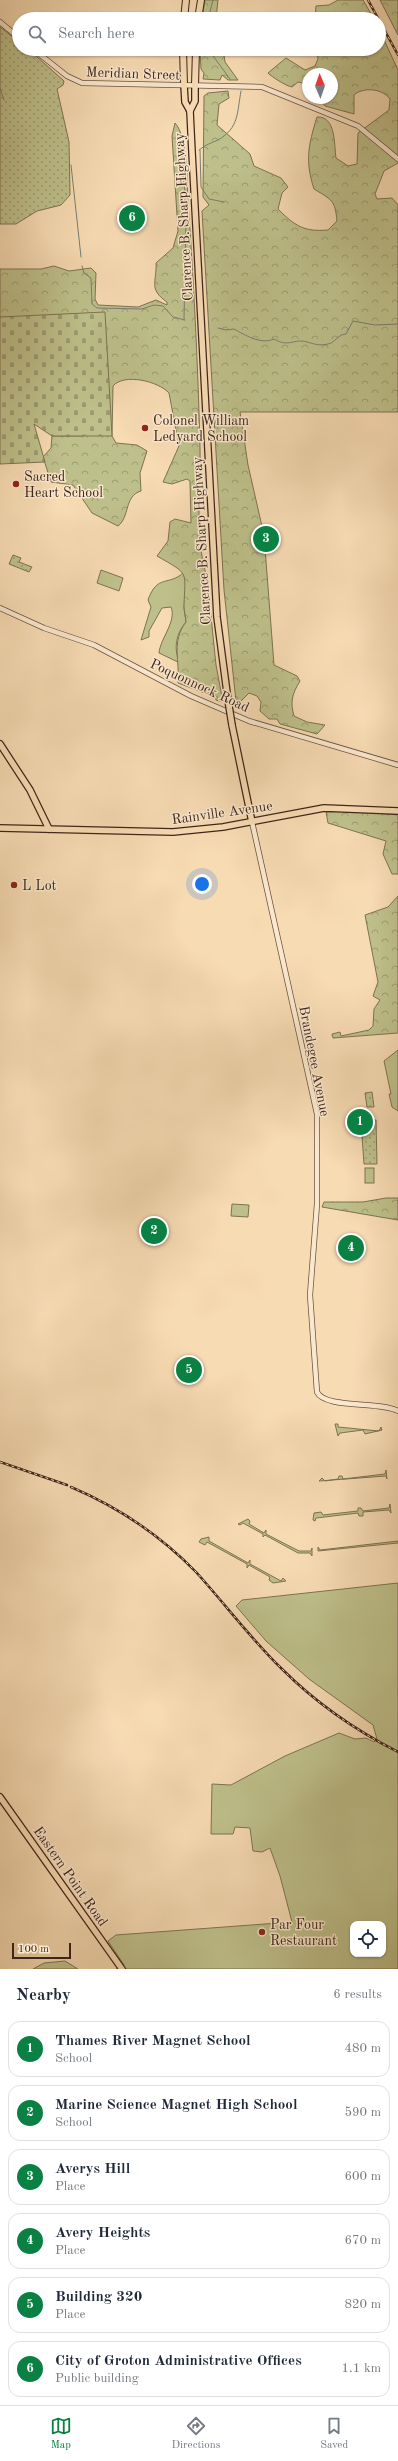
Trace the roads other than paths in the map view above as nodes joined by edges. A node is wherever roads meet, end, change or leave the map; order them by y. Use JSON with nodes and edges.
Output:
{"nodes":[{"id":1,"x":186,"y":0,"type":"edge"},
{"id":2,"x":201,"y":0,"type":"edge"},
{"id":3,"x":185,"y":12,"type":"edge"},
{"id":4,"x":199,"y":12,"type":"edge"},
{"id":5,"x":0,"y":22,"type":"edge"},
{"id":6,"x":12,"y":32,"type":"edge"},
{"id":7,"x":42,"y":56,"type":"edge"},
{"id":8,"x":183,"y":56,"type":"edge"},
{"id":9,"x":196,"y":56,"type":"edge"},
{"id":10,"x":184,"y":85,"type":"junction"},
{"id":11,"x":195,"y":86,"type":"junction"},
{"id":12,"x":190,"y":111,"type":"junction"},
{"id":13,"x":398,"y":159,"type":"edge"},
{"id":14,"x":0,"y":608,"type":"edge"},
{"id":15,"x":0,"y":744,"type":"edge"},
{"id":16,"x":398,"y":766,"type":"edge"},
{"id":17,"x":398,"y":811,"type":"edge"},
{"id":18,"x":252,"y":822,"type":"junction"},
{"id":19,"x":0,"y":828,"type":"edge"},
{"id":20,"x":49,"y":829,"type":"junction"},
{"id":21,"x":398,"y":1411,"type":"edge"},
{"id":22,"x":0,"y":1797,"type":"edge"},
{"id":23,"x":122,"y":1969,"type":"edge"}],
"edges":[{"from":1,"to":3,"type":"highway"},
{"from":2,"to":4,"type":"highway"},
{"from":5,"to":6,"type":"street"},
{"from":7,"to":10,"type":"street","name":"Meridian Street"},
{"from":8,"to":10,"type":"highway"},
{"from":9,"to":11,"type":"highway"},
{"from":10,"to":11,"type":"street","name":"Meridian Street"},
{"from":10,"to":12,"type":"main road","name":"Clarence B. Sharp Highway"},
{"from":11,"to":12,"type":"main road","name":"Clarence B. Sharp Highway"},
{"from":11,"to":13,"type":"street","name":"Meridian Street"},
{"from":12,"to":18,"type":"main road","name":"Clarence B. Sharp Highway","bridge":true},
{"from":14,"to":16,"type":"street","name":"Poquonnock Road"},
{"from":15,"to":20,"type":"main road"},
{"from":17,"to":18,"type":"main road","name":"Rainville Avenue"},
{"from":18,"to":20,"type":"main road","name":"Rainville Avenue"},
{"from":18,"to":21,"type":"street","name":"Brandegee Avenue"},
{"from":19,"to":20,"type":"main road","name":"Rainville Avenue"},
{"from":22,"to":23,"type":"main road","name":"Eastern Point Road"}]}
